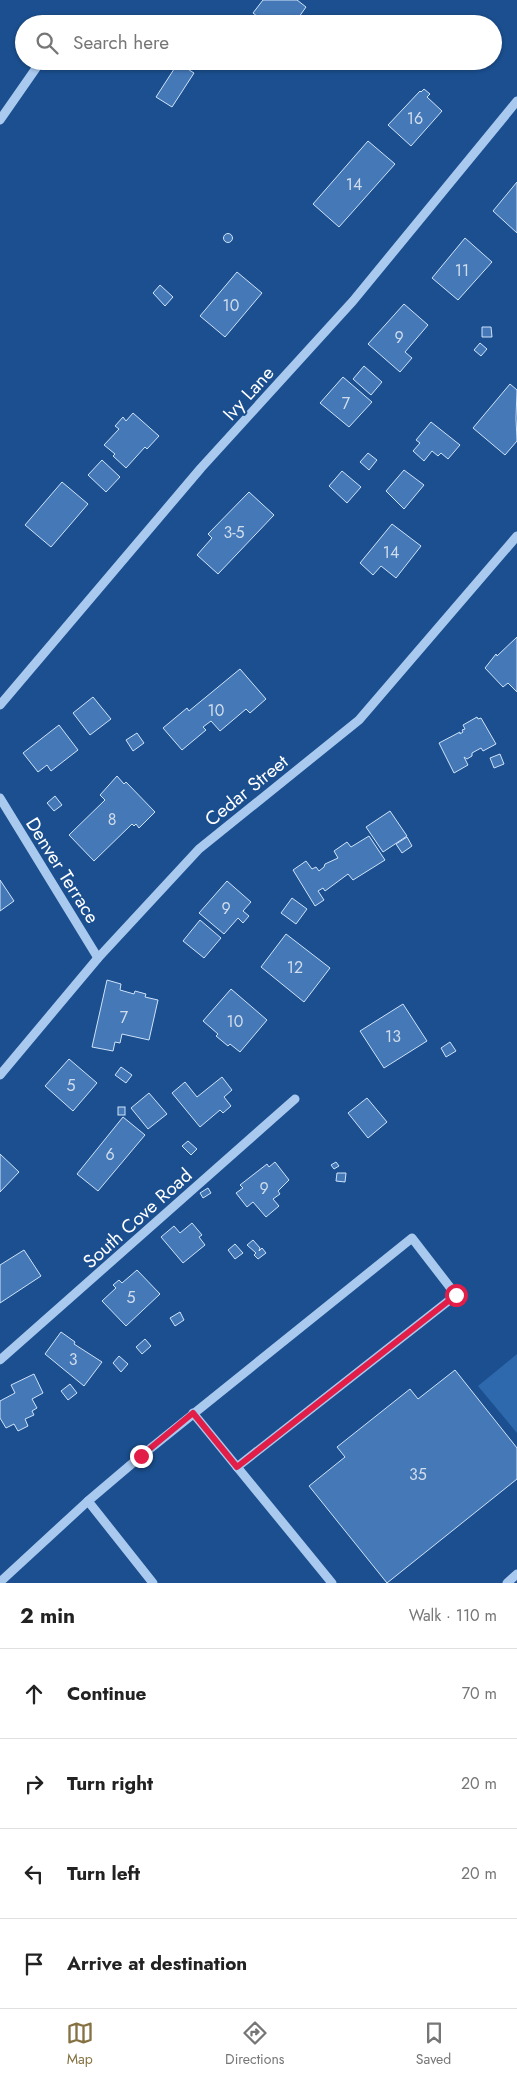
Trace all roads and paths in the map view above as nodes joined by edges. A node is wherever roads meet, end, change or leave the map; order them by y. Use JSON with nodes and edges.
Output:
{"nodes":[{"id":1,"x":35,"y":70,"type":"edge"},
{"id":2,"x":517,"y":101,"type":"edge"},
{"id":3,"x":0,"y":120,"type":"edge"},
{"id":4,"x":517,"y":536,"type":"edge"},
{"id":5,"x":0,"y":705,"type":"edge"},
{"id":6,"x":0,"y":798,"type":"edge"},
{"id":7,"x":98,"y":958,"type":"junction"},
{"id":8,"x":0,"y":1074,"type":"edge"},
{"id":9,"x":295,"y":1099,"type":"dead end"},
{"id":10,"x":0,"y":1360,"type":"edge"},
{"id":11,"x":193,"y":1413,"type":"junction"},
{"id":12,"x":237,"y":1467,"type":"junction"},
{"id":13,"x":88,"y":1501,"type":"junction"},
{"id":14,"x":517,"y":1574,"type":"edge"},
{"id":15,"x":0,"y":1582,"type":"edge"},
{"id":16,"x":153,"y":1583,"type":"edge"},
{"id":17,"x":332,"y":1583,"type":"edge"},
{"id":18,"x":507,"y":1583,"type":"edge"}],
"edges":[{"from":1,"to":3,"type":"street"},
{"from":2,"to":5,"type":"street","name":"Ivy Lane"},
{"from":4,"to":7,"type":"street","name":"Cedar Street"},
{"from":6,"to":7,"type":"street","name":"Denver Terrace"},
{"from":7,"to":8,"type":"street","name":"Cedar Street"},
{"from":9,"to":10,"type":"street","name":"South Cove Road"},
{"from":11,"to":12,"type":"street"},
{"from":11,"to":12,"type":"street"},
{"from":11,"to":13,"type":"street"},
{"from":12,"to":17,"type":"street"},
{"from":13,"to":15,"type":"street"},
{"from":13,"to":16,"type":"street"},
{"from":14,"to":18,"type":"street"}]}
